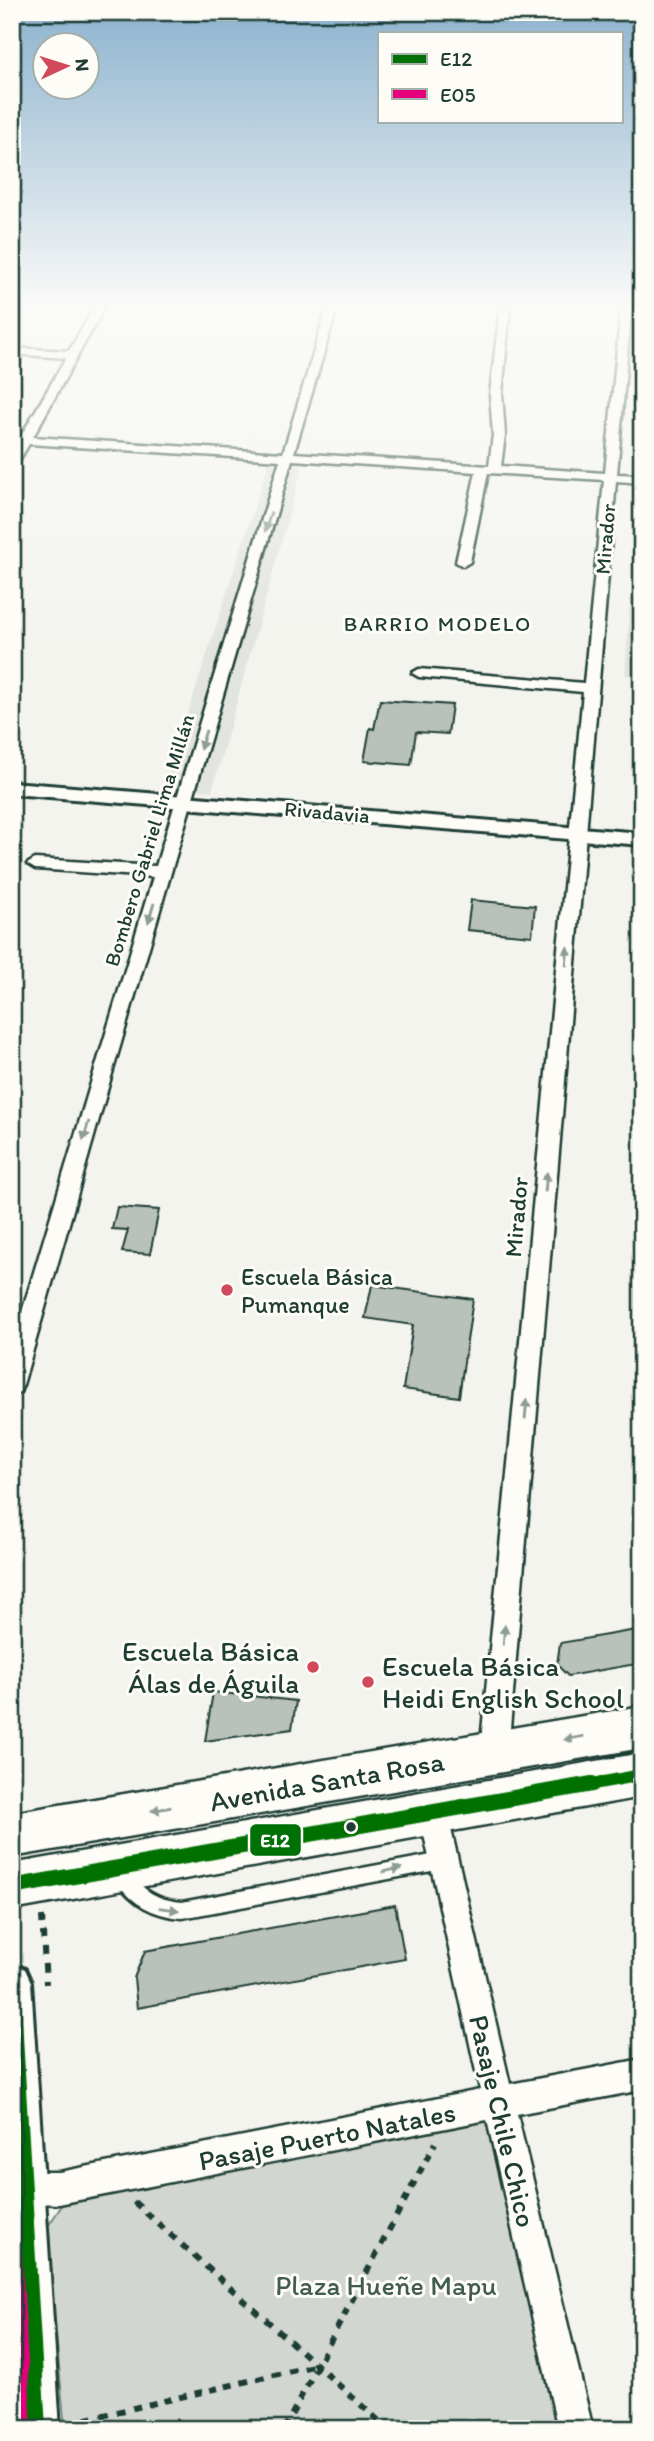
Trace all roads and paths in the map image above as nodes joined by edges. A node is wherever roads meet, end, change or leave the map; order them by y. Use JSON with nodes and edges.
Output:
{"nodes":[{"id":1,"x":30,"y":422,"type":"edge"},
{"id":2,"x":298,"y":422,"type":"edge"},
{"id":3,"x":498,"y":422,"type":"edge"},
{"id":4,"x":615,"y":422,"type":"edge"},
{"id":5,"x":19,"y":440,"type":"edge"},
{"id":6,"x":288,"y":456,"type":"junction"},
{"id":7,"x":12,"y":463,"type":"edge"},
{"id":8,"x":489,"y":469,"type":"junction"},
{"id":9,"x":610,"y":477,"type":"junction"},
{"id":10,"x":642,"y":479,"type":"edge"},
{"id":11,"x":463,"y":562,"type":"dead end"},
{"id":12,"x":419,"y":673,"type":"dead end"},
{"id":13,"x":591,"y":688,"type":"junction"},
{"id":14,"x":12,"y":788,"type":"edge"},
{"id":15,"x":185,"y":801,"type":"junction"},
{"id":16,"x":578,"y":832,"type":"junction"},
{"id":17,"x":642,"y":839,"type":"edge"},
{"id":18,"x":35,"y":864,"type":"dead end"},
{"id":19,"x":163,"y":872,"type":"junction"},
{"id":20,"x":12,"y":1385,"type":"edge"},
{"id":21,"x":642,"y":1727,"type":"edge"},
{"id":22,"x":494,"y":1752,"type":"junction"},
{"id":23,"x":642,"y":1775,"type":"edge"},
{"id":24,"x":433,"y":1812,"type":"junction"},
{"id":25,"x":12,"y":1835,"type":"edge"},
{"id":26,"x":442,"y":1861,"type":"junction"},
{"id":27,"x":119,"y":1868,"type":"junction"},
{"id":28,"x":12,"y":1887,"type":"edge"},
{"id":29,"x":12,"y":1982,"type":"edge"},
{"id":30,"x":642,"y":2074,"type":"edge"},
{"id":31,"x":499,"y":2103,"type":"junction"},
{"id":32,"x":452,"y":2111,"type":"junction"},
{"id":33,"x":107,"y":2179,"type":"junction"},
{"id":34,"x":18,"y":2188,"type":"edge"},
{"id":35,"x":317,"y":2364,"type":"junction"},
{"id":36,"x":51,"y":2427,"type":"edge"},
{"id":37,"x":284,"y":2429,"type":"edge"},
{"id":38,"x":388,"y":2429,"type":"edge"},
{"id":39,"x":576,"y":2429,"type":"edge"}],
"edges":[{"from":1,"to":5,"type":"street"},
{"from":2,"to":6,"type":"street","name":"Bombero Gabriel Lima Millán"},
{"from":3,"to":8,"type":"street"},
{"from":4,"to":9,"type":"street","name":"Mirador"},
{"from":5,"to":6,"type":"street"},
{"from":5,"to":7,"type":"street"},
{"from":6,"to":8,"type":"street"},
{"from":6,"to":15,"type":"street","name":"Bombero Gabriel Lima Millán","one_way":true},
{"from":8,"to":9,"type":"street"},
{"from":8,"to":11,"type":"street"},
{"from":9,"to":10,"type":"street"},
{"from":9,"to":13,"type":"street","name":"Mirador"},
{"from":12,"to":13,"type":"street"},
{"from":13,"to":16,"type":"street","name":"Mirador"},
{"from":14,"to":15,"type":"street","name":"Rivadavia"},
{"from":15,"to":16,"type":"street","name":"Rivadavia"},
{"from":15,"to":19,"type":"street","name":"Bombero Gabriel Lima Millán"},
{"from":16,"to":17,"type":"street","name":"Rivadavia"},
{"from":22,"to":16,"type":"street","name":"Mirador","one_way":true},
{"from":18,"to":19,"type":"street"},
{"from":19,"to":20,"type":"street","name":"Bombero Gabriel Lima Millán","one_way":true},
{"from":21,"to":22,"type":"main road","name":"Avenida Santa Rosa","one_way":true},
{"from":22,"to":25,"type":"main road","name":"Avenida Santa Rosa","one_way":true},
{"from":23,"to":24,"type":"main road","name":"Avenida Santa Rosa"},
{"from":24,"to":26,"type":"street","name":"Pasaje Chile Chico"},
{"from":24,"to":27,"type":"main road","name":"Avenida Santa Rosa"},
{"from":27,"to":26,"type":"lane","one_way":true},
{"from":26,"to":31,"type":"street","name":"Pasaje Chile Chico"},
{"from":27,"to":28,"type":"main road","name":"Avenida Santa Rosa"},
{"from":29,"to":34,"type":"street"},
{"from":30,"to":31,"type":"street","name":"Pasaje Puerto Natales"},
{"from":31,"to":32,"type":"street","name":"Pasaje Puerto Natales"},
{"from":31,"to":39,"type":"street","name":"Pasaje Chile Chico"},
{"from":32,"to":33,"type":"street","name":"Pasaje Puerto Natales"},
{"from":32,"to":35,"type":"path"},
{"from":33,"to":34,"type":"street","name":"Pasaje Puerto Natales"},
{"from":33,"to":35,"type":"path"},
{"from":34,"to":36,"type":"street"},
{"from":35,"to":36,"type":"path"},
{"from":35,"to":37,"type":"path"},
{"from":35,"to":38,"type":"path"}]}
